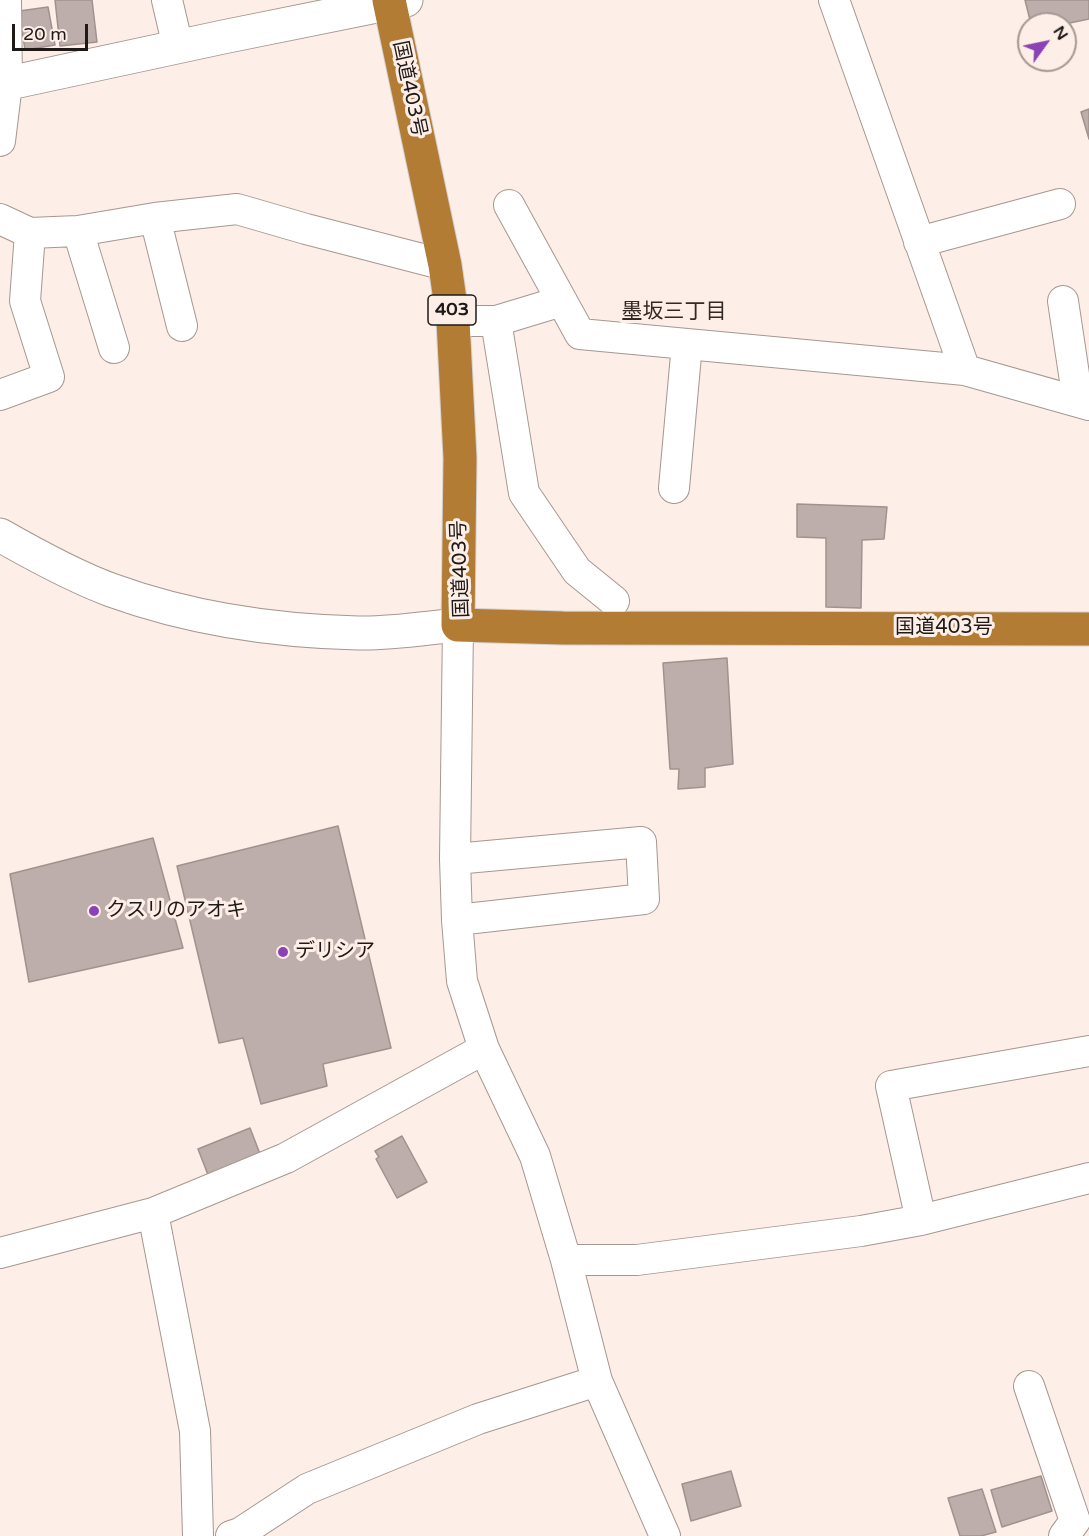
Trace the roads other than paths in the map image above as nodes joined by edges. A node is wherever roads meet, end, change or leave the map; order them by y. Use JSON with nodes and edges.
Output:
{"nodes":[{"id":1,"x":6,"y":0,"type":"edge"},
{"id":2,"x":167,"y":0,"type":"edge"},
{"id":3,"x":834,"y":0,"type":"edge"},
{"id":4,"x":395,"y":1,"type":"edge"},
{"id":5,"x":178,"y":47,"type":"junction"},
{"id":6,"x":3,"y":85,"type":"edge"},
{"id":7,"x":0,"y":141,"type":"edge"},
{"id":8,"x":1060,"y":204,"type":"dead end"},
{"id":9,"x":509,"y":205,"type":"dead end"},
{"id":10,"x":0,"y":219,"type":"edge"},
{"id":11,"x":154,"y":219,"type":"junction"},
{"id":12,"x":78,"y":231,"type":"junction"},
{"id":13,"x":30,"y":233,"type":"junction"},
{"id":14,"x":919,"y":242,"type":"junction"},
{"id":15,"x":445,"y":265,"type":"junction"},
{"id":16,"x":1063,"y":301,"type":"dead end"},
{"id":17,"x":562,"y":302,"type":"junction"},
{"id":18,"x":453,"y":321,"type":"junction"},
{"id":19,"x":496,"y":321,"type":"junction"},
{"id":20,"x":182,"y":326,"type":"dead end"},
{"id":21,"x":687,"y":344,"type":"junction"},
{"id":22,"x":114,"y":348,"type":"dead end"},
{"id":23,"x":964,"y":370,"type":"junction"},
{"id":24,"x":0,"y":395,"type":"edge"},
{"id":25,"x":1083,"y":403,"type":"edge"},
{"id":26,"x":675,"y":488,"type":"dead end"},
{"id":27,"x":0,"y":535,"type":"edge"},
{"id":28,"x":614,"y":601,"type":"dead end"},
{"id":29,"x":458,"y":625,"type":"junction"},
{"id":30,"x":1089,"y":629,"type":"edge"},
{"id":31,"x":454,"y":859,"type":"junction"},
{"id":32,"x":457,"y":920,"type":"junction"},
{"id":33,"x":484,"y":1049,"type":"junction"},
{"id":34,"x":1089,"y":1052,"type":"edge"},
{"id":35,"x":1089,"y":1178,"type":"edge"},
{"id":36,"x":153,"y":1213,"type":"junction"},
{"id":37,"x":921,"y":1220,"type":"junction"},
{"id":38,"x":0,"y":1252,"type":"edge"},
{"id":39,"x":566,"y":1260,"type":"junction"},
{"id":40,"x":597,"y":1381,"type":"junction"},
{"id":41,"x":1029,"y":1386,"type":"dead end"},
{"id":42,"x":1076,"y":1525,"type":"edge"},
{"id":43,"x":198,"y":1536,"type":"edge"},
{"id":44,"x":231,"y":1536,"type":"edge"},
{"id":45,"x":665,"y":1536,"type":"edge"}],
"edges":[{"from":1,"to":6,"type":"street"},
{"from":2,"to":5,"type":"street"},
{"from":3,"to":14,"type":"street"},
{"from":4,"to":5,"type":"street"},
{"from":4,"to":15,"type":"highway","name":"国道403号","number":"403"},
{"from":5,"to":6,"type":"street"},
{"from":6,"to":7,"type":"street"},
{"from":8,"to":14,"type":"street"},
{"from":9,"to":17,"type":"street"},
{"from":10,"to":13,"type":"street"},
{"from":11,"to":12,"type":"street"},
{"from":11,"to":15,"type":"street"},
{"from":11,"to":20,"type":"street"},
{"from":12,"to":13,"type":"street"},
{"from":12,"to":22,"type":"street"},
{"from":13,"to":24,"type":"street"},
{"from":14,"to":23,"type":"street"},
{"from":15,"to":18,"type":"highway","name":"国道403号","number":"403"},
{"from":16,"to":25,"type":"street"},
{"from":17,"to":19,"type":"street"},
{"from":17,"to":21,"type":"street"},
{"from":18,"to":19,"type":"street"},
{"from":18,"to":29,"type":"highway","name":"国道403号","number":"403"},
{"from":19,"to":28,"type":"street"},
{"from":21,"to":23,"type":"street"},
{"from":21,"to":26,"type":"street"},
{"from":23,"to":25,"type":"street"},
{"from":27,"to":29,"type":"street"},
{"from":29,"to":30,"type":"highway","name":"国道403号"},
{"from":29,"to":31,"type":"street"},
{"from":31,"to":32,"type":"street"},
{"from":31,"to":32,"type":"street"},
{"from":32,"to":33,"type":"street"},
{"from":33,"to":36,"type":"street"},
{"from":33,"to":39,"type":"street"},
{"from":34,"to":37,"type":"street"},
{"from":35,"to":37,"type":"street"},
{"from":36,"to":38,"type":"street"},
{"from":36,"to":43,"type":"street"},
{"from":37,"to":39,"type":"street"},
{"from":39,"to":40,"type":"street"},
{"from":40,"to":44,"type":"street"},
{"from":40,"to":45,"type":"street"},
{"from":41,"to":42,"type":"street"}]}
